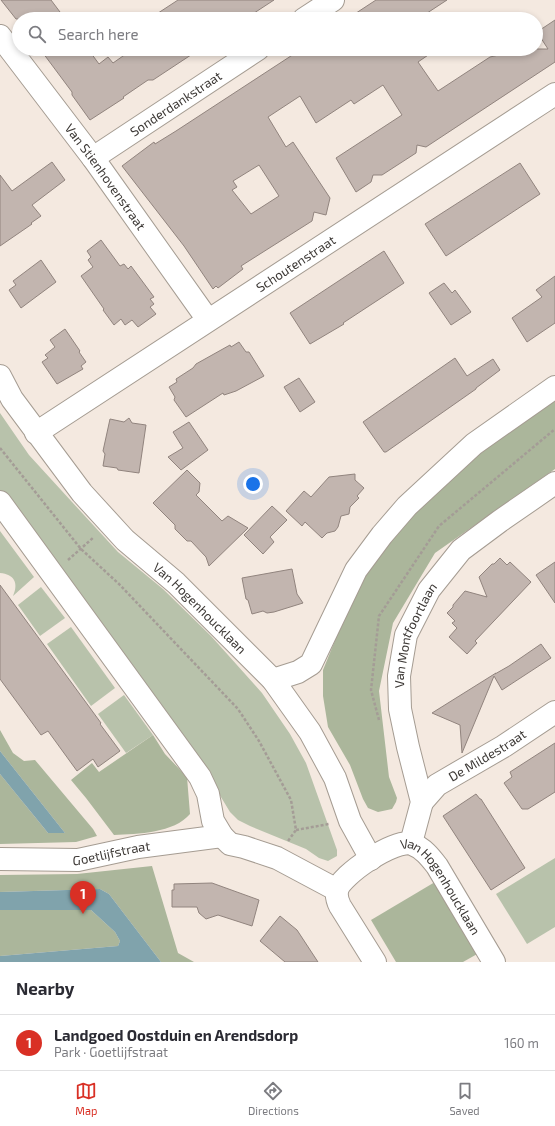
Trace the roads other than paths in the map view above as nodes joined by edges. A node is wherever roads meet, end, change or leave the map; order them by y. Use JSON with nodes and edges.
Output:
{"nodes":[{"id":1,"x":332,"y":0,"type":"edge"},
{"id":2,"x":314,"y":12,"type":"edge"},
{"id":3,"x":0,"y":36,"type":"edge"},
{"id":4,"x":12,"y":52,"type":"edge"},
{"id":5,"x":15,"y":56,"type":"edge"},
{"id":6,"x":247,"y":56,"type":"edge"},
{"id":7,"x":555,"y":94,"type":"edge"},
{"id":8,"x":93,"y":158,"type":"junction"},
{"id":9,"x":208,"y":320,"type":"junction"},
{"id":10,"x":0,"y":376,"type":"edge"},
{"id":11,"x":555,"y":387,"type":"edge"},
{"id":12,"x":36,"y":433,"type":"junction"},
{"id":13,"x":555,"y":483,"type":"edge"},
{"id":14,"x":0,"y":502,"type":"edge"},
{"id":15,"x":273,"y":680,"type":"junction"},
{"id":16,"x":555,"y":712,"type":"edge"},
{"id":17,"x":422,"y":802,"type":"junction"},
{"id":18,"x":222,"y":836,"type":"junction"},
{"id":19,"x":411,"y":843,"type":"junction"},
{"id":20,"x":0,"y":859,"type":"edge"},
{"id":21,"x":371,"y":859,"type":"junction"},
{"id":22,"x":337,"y":890,"type":"junction"},
{"id":23,"x":375,"y":962,"type":"edge"},
{"id":24,"x":494,"y":962,"type":"edge"}],
"edges":[{"from":1,"to":2,"type":"street"},
{"from":3,"to":4,"type":"street","name":"Van Stienhovenstraat"},
{"from":5,"to":8,"type":"street","name":"Van Stienhovenstraat"},
{"from":6,"to":8,"type":"street","name":"Sonderdankstraat"},
{"from":7,"to":9,"type":"street","name":"Schoutenstraat"},
{"from":8,"to":9,"type":"street","name":"Van Stienhovenstraat"},
{"from":9,"to":12,"type":"street","name":"Schoutenstraat"},
{"from":10,"to":12,"type":"street","name":"Van Hogenhoucklaan"},
{"from":11,"to":15,"type":"street"},
{"from":12,"to":15,"type":"street","name":"Van Hogenhoucklaan"},
{"from":13,"to":17,"type":"street","name":"Van Montfoortlaan"},
{"from":14,"to":18,"type":"street"},
{"from":15,"to":21,"type":"street","name":"Van Hogenhoucklaan"},
{"from":16,"to":17,"type":"street","name":"De Mildestraat"},
{"from":17,"to":19,"type":"street","name":"Van Montfoortlaan"},
{"from":18,"to":20,"type":"street","name":"Goetlijfstraat"},
{"from":18,"to":22,"type":"street"},
{"from":19,"to":21,"type":"street","name":"Van Hogenhoucklaan"},
{"from":19,"to":24,"type":"street","name":"Van Hogenhoucklaan"},
{"from":21,"to":22,"type":"street","name":"Van Hogenhoucklaan"},
{"from":22,"to":23,"type":"street"}]}
